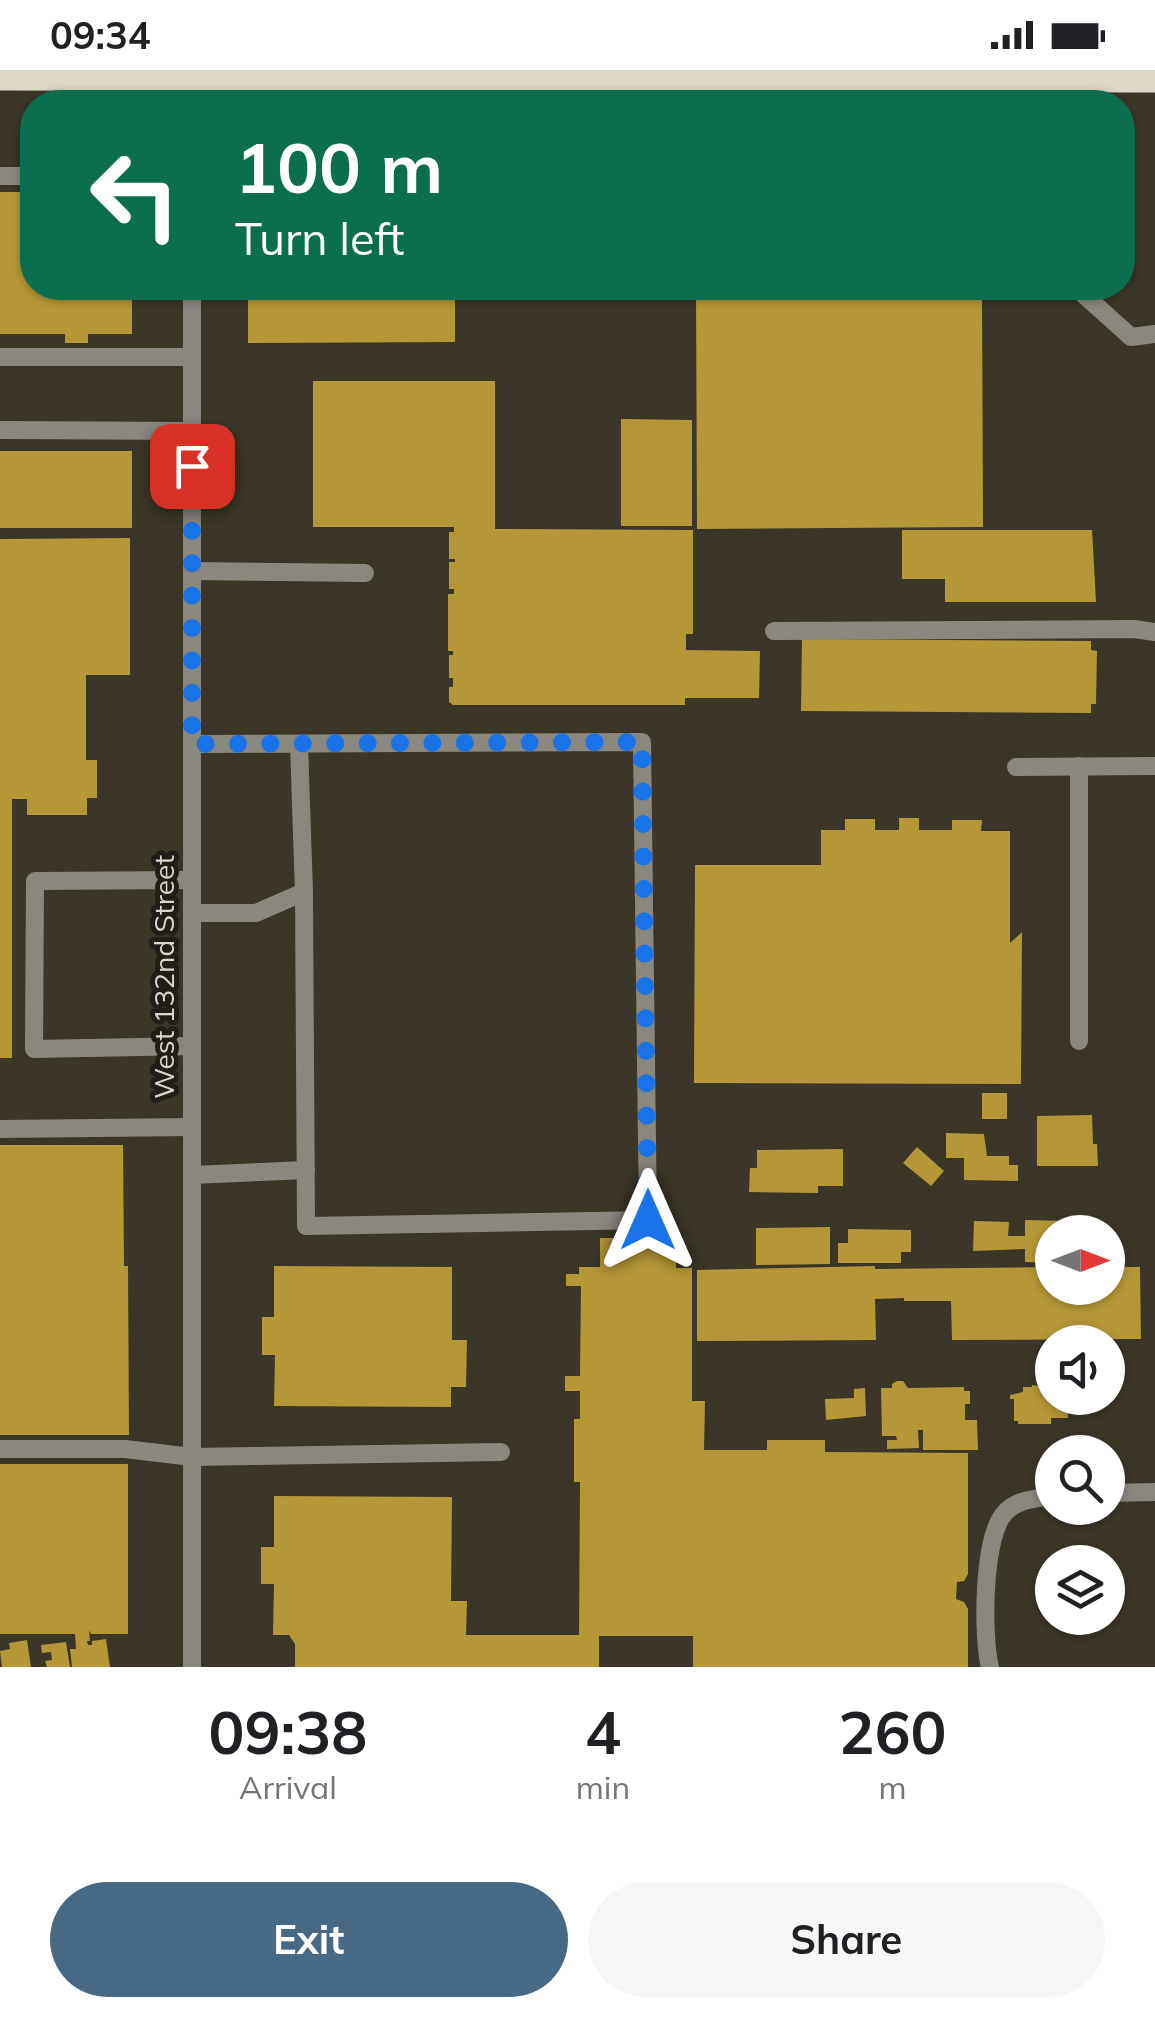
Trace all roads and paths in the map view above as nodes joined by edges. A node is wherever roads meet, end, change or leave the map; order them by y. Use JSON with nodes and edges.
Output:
{"nodes":[{"id":1,"x":838,"y":75,"type":"edge"},
{"id":2,"x":0,"y":78,"type":"edge"},
{"id":3,"x":1155,"y":80,"type":"edge"},
{"id":4,"x":192,"y":84,"type":"edge"},
{"id":5,"x":1040,"y":90,"type":"edge"},
{"id":6,"x":1062,"y":90,"type":"edge"},
{"id":7,"x":192,"y":300,"type":"edge"},
{"id":8,"x":1090,"y":300,"type":"edge"},
{"id":9,"x":1155,"y":334,"type":"edge"},
{"id":10,"x":0,"y":357,"type":"edge"},
{"id":11,"x":192,"y":357,"type":"junction"},
{"id":12,"x":0,"y":430,"type":"edge"},
{"id":13,"x":192,"y":431,"type":"junction"},
{"id":14,"x":192,"y":571,"type":"junction"},
{"id":15,"x":366,"y":574,"type":"dead end"},
{"id":16,"x":774,"y":631,"type":"dead end"},
{"id":17,"x":1155,"y":632,"type":"edge"},
{"id":18,"x":192,"y":744,"type":"junction"},
{"id":19,"x":299,"y":745,"type":"junction"},
{"id":20,"x":1079,"y":766,"type":"junction"},
{"id":21,"x":1155,"y":766,"type":"edge"},
{"id":22,"x":1016,"y":767,"type":"dead end"},
{"id":23,"x":192,"y":880,"type":"junction"},
{"id":24,"x":304,"y":892,"type":"junction"},
{"id":25,"x":192,"y":913,"type":"junction"},
{"id":26,"x":1078,"y":1041,"type":"dead end"},
{"id":27,"x":192,"y":1046,"type":"junction"},
{"id":28,"x":192,"y":1127,"type":"junction"},
{"id":29,"x":0,"y":1128,"type":"edge"},
{"id":30,"x":306,"y":1170,"type":"junction"},
{"id":31,"x":192,"y":1174,"type":"junction"},
{"id":32,"x":0,"y":1449,"type":"edge"},
{"id":33,"x":501,"y":1452,"type":"dead end"},
{"id":34,"x":192,"y":1458,"type":"junction"},
{"id":35,"x":1155,"y":1492,"type":"edge"},
{"id":36,"x":1125,"y":1493,"type":"edge"},
{"id":37,"x":1035,"y":1499,"type":"edge"},
{"id":38,"x":192,"y":1667,"type":"edge"},
{"id":39,"x":990,"y":1667,"type":"edge"}],
"edges":[{"from":1,"to":4,"type":"main road"},
{"from":1,"to":5,"type":"main road"},
{"from":2,"to":4,"type":"main road"},
{"from":3,"to":6,"type":"main road"},
{"from":7,"to":11,"type":"street","name":"West 132nd Street"},
{"from":8,"to":9,"type":"street"},
{"from":10,"to":11,"type":"street"},
{"from":11,"to":13,"type":"street","name":"West 132nd Street"},
{"from":12,"to":13,"type":"street"},
{"from":13,"to":14,"type":"street","name":"West 132nd Street"},
{"from":14,"to":15,"type":"street"},
{"from":14,"to":18,"type":"street","name":"West 132nd Street"},
{"from":16,"to":17,"type":"street"},
{"from":18,"to":19,"type":"street"},
{"from":18,"to":23,"type":"street","name":"West 132nd Street"},
{"from":19,"to":24,"type":"street"},
{"from":19,"to":30,"type":"street"},
{"from":20,"to":21,"type":"street"},
{"from":20,"to":22,"type":"street"},
{"from":20,"to":26,"type":"street"},
{"from":23,"to":25,"type":"street","name":"West 132nd Street"},
{"from":23,"to":27,"type":"street"},
{"from":24,"to":25,"type":"street"},
{"from":24,"to":30,"type":"street"},
{"from":25,"to":27,"type":"street","name":"West 132nd Street"},
{"from":27,"to":28,"type":"street","name":"West 132nd Street"},
{"from":28,"to":29,"type":"street"},
{"from":28,"to":31,"type":"street","name":"West 132nd Street"},
{"from":30,"to":31,"type":"street"},
{"from":31,"to":34,"type":"street","name":"West 132nd Street"},
{"from":32,"to":34,"type":"street"},
{"from":33,"to":34,"type":"street"},
{"from":34,"to":38,"type":"street","name":"West 132nd Street"},
{"from":35,"to":36,"type":"street"},
{"from":37,"to":39,"type":"street"}]}
